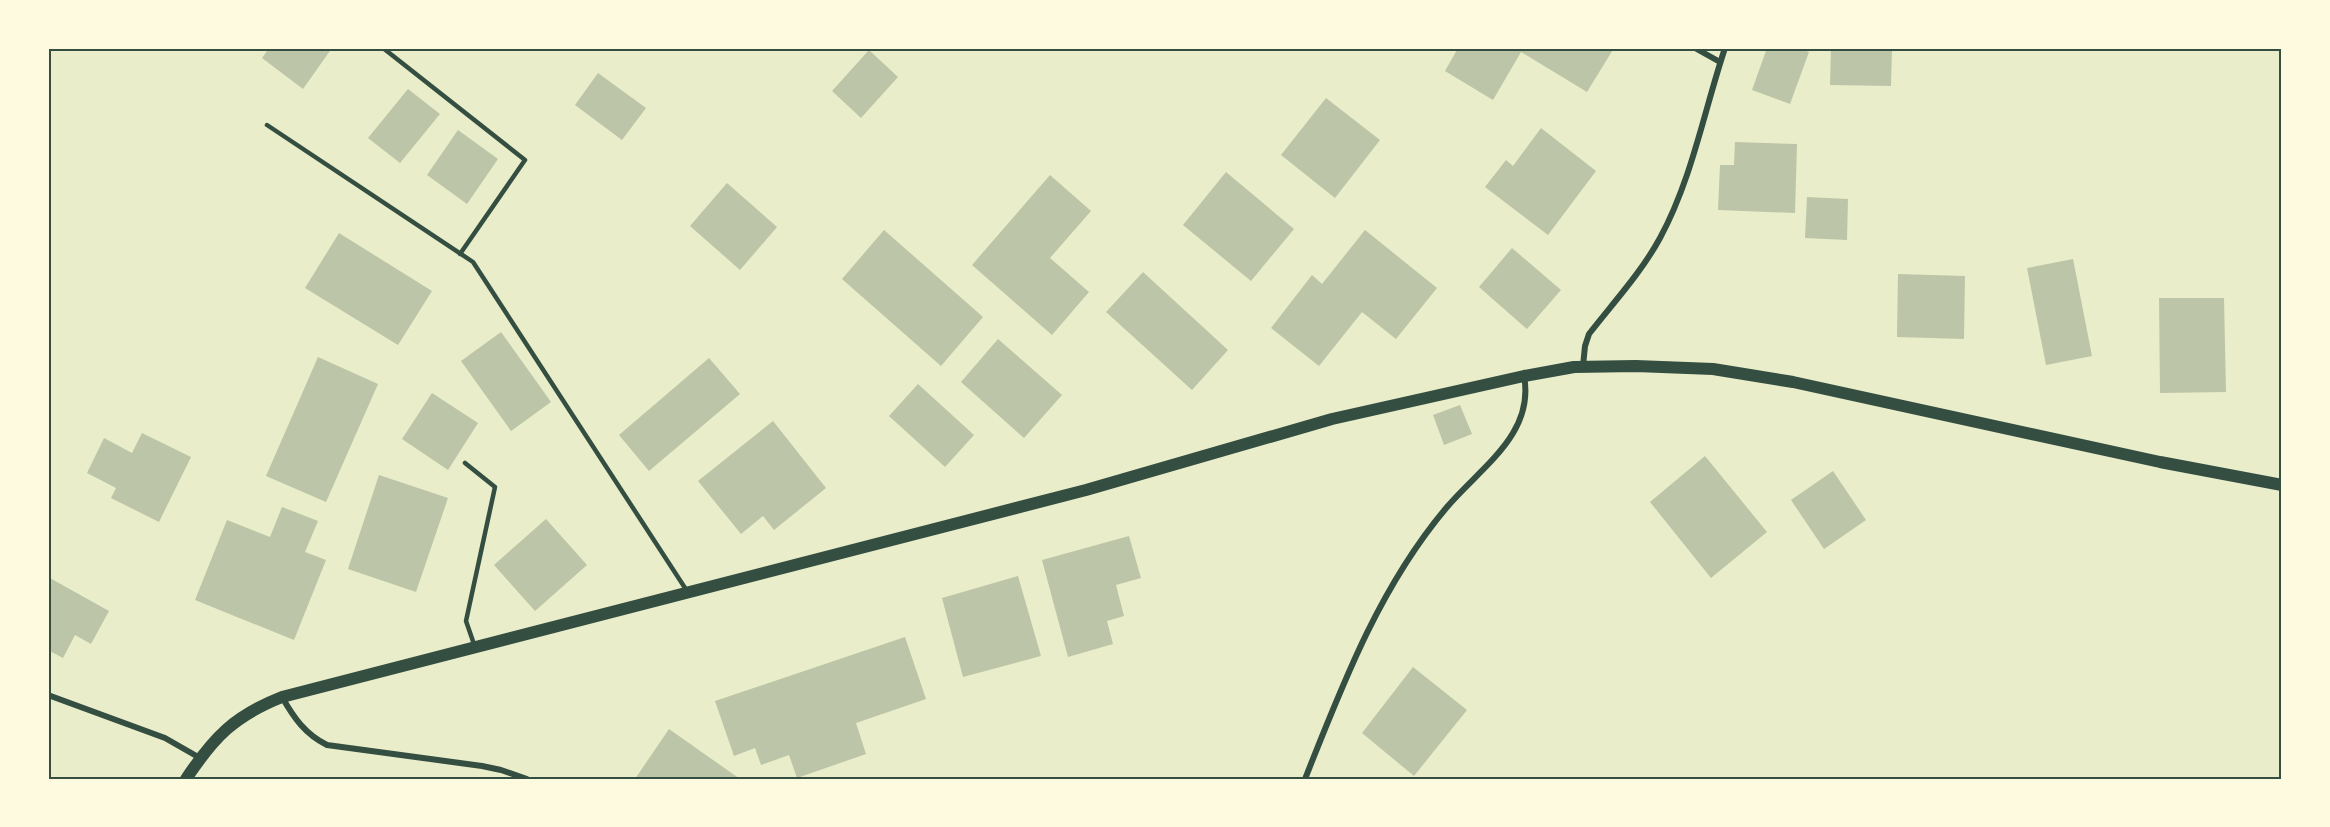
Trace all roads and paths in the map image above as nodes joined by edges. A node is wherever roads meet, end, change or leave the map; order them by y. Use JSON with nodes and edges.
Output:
{"nodes":[{"id":1,"x":383,"y":48,"type":"edge"},
{"id":2,"x":1695,"y":48,"type":"edge"},
{"id":3,"x":1725,"y":48,"type":"edge"},
{"id":4,"x":1720,"y":62,"type":"junction"},
{"id":5,"x":267,"y":125,"type":"dead end"},
{"id":6,"x":460,"y":254,"type":"junction"},
{"id":7,"x":1583,"y":367,"type":"junction"},
{"id":8,"x":1524,"y":376,"type":"junction"},
{"id":9,"x":465,"y":463,"type":"dead end"},
{"id":10,"x":2282,"y":485,"type":"edge"},
{"id":11,"x":689,"y":593,"type":"junction"},
{"id":12,"x":475,"y":647,"type":"junction"},
{"id":13,"x":48,"y":695,"type":"edge"},
{"id":14,"x":282,"y":697,"type":"junction"},
{"id":15,"x":200,"y":758,"type":"junction"},
{"id":16,"x":186,"y":779,"type":"edge"},
{"id":17,"x":527,"y":779,"type":"edge"},
{"id":18,"x":1305,"y":779,"type":"edge"}],
"edges":[{"from":1,"to":6,"type":"lane"},
{"from":2,"to":4,"type":"street"},
{"from":3,"to":4,"type":"street"},
{"from":4,"to":7,"type":"street"},
{"from":5,"to":6,"type":"lane"},
{"from":6,"to":11,"type":"lane"},
{"from":7,"to":8,"type":"main road"},
{"from":7,"to":10,"type":"main road"},
{"from":8,"to":11,"type":"main road"},
{"from":8,"to":18,"type":"street"},
{"from":9,"to":12,"type":"lane"},
{"from":11,"to":12,"type":"main road"},
{"from":12,"to":14,"type":"main road"},
{"from":13,"to":15,"type":"street"},
{"from":14,"to":15,"type":"main road"},
{"from":14,"to":17,"type":"street"},
{"from":15,"to":16,"type":"main road"}]}
